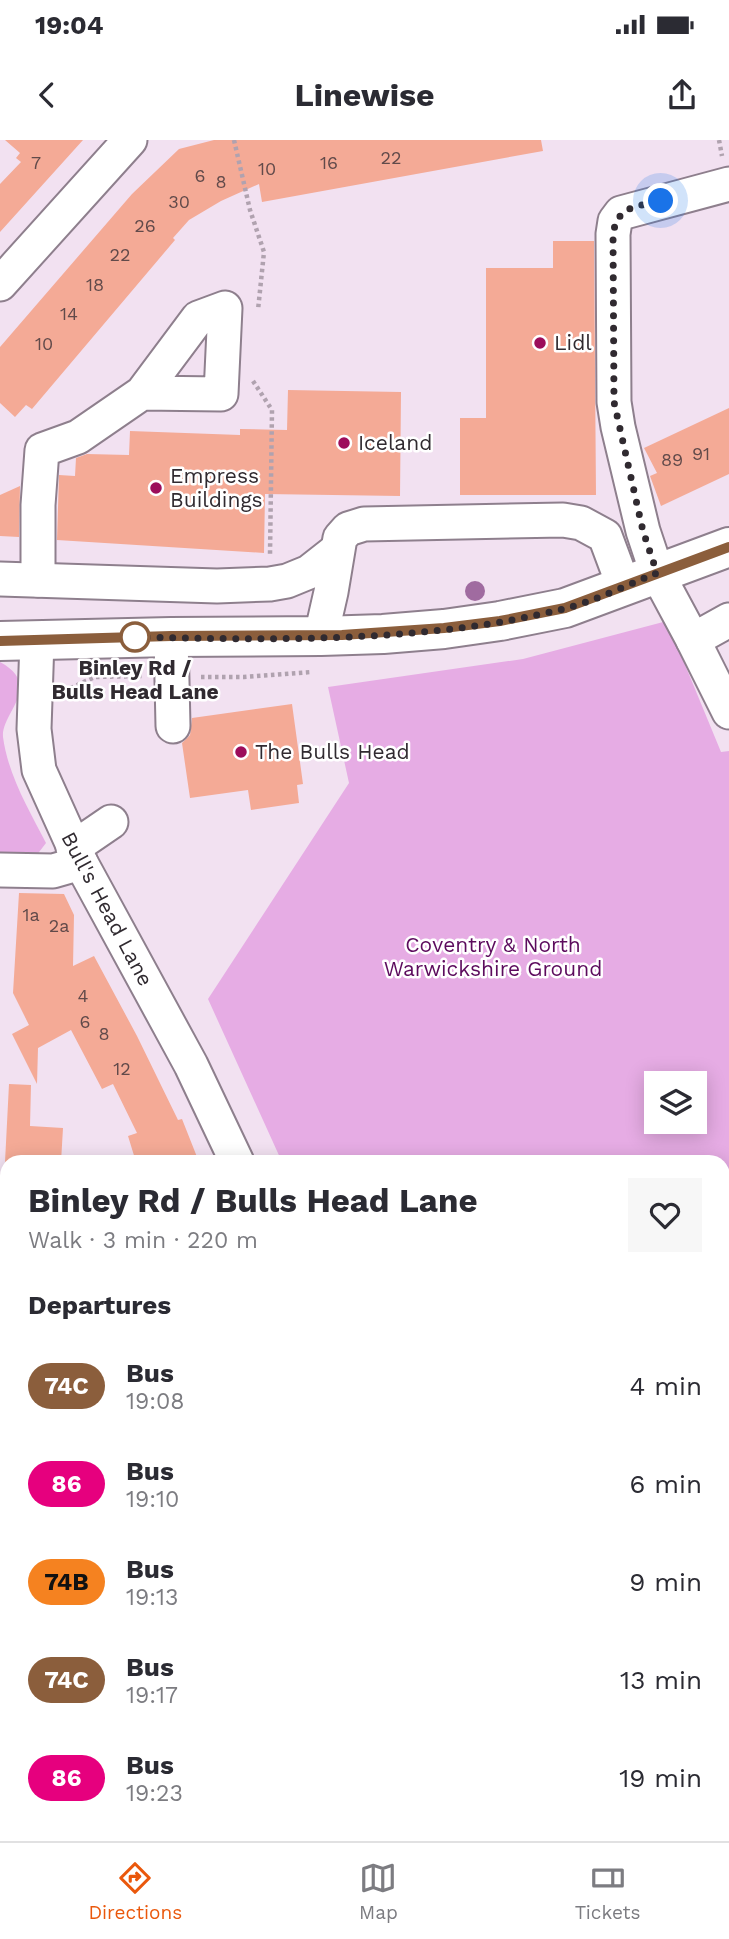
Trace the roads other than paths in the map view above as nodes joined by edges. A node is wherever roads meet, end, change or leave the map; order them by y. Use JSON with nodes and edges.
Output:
{"nodes":[{"id":1,"x":131,"y":140,"type":"edge"},
{"id":2,"x":729,"y":184,"type":"edge"},
{"id":3,"x":0,"y":284,"type":"edge"},
{"id":4,"x":142,"y":393,"type":"dead end"},
{"id":5,"x":729,"y":547,"type":"edge"},
{"id":6,"x":337,"y":550,"type":"junction"},
{"id":7,"x":0,"y":579,"type":"edge"},
{"id":8,"x":37,"y":580,"type":"junction"},
{"id":9,"x":641,"y":580,"type":"junction"},
{"id":10,"x":729,"y":620,"type":"edge"},
{"id":11,"x":171,"y":636,"type":"junction"},
{"id":12,"x":321,"y":636,"type":"junction"},
{"id":13,"x":37,"y":640,"type":"junction"},
{"id":14,"x":693,"y":640,"type":"junction"},
{"id":15,"x":0,"y":641,"type":"edge"},
{"id":16,"x":729,"y":712,"type":"edge"},
{"id":17,"x":173,"y":726,"type":"dead end"},
{"id":18,"x":111,"y":821,"type":"dead end"},
{"id":19,"x":77,"y":856,"type":"junction"},
{"id":20,"x":1,"y":871,"type":"edge"},
{"id":21,"x":234,"y":1155,"type":"edge"}],
"edges":[{"from":1,"to":3,"type":"street"},
{"from":2,"to":9,"type":"street"},
{"from":4,"to":8,"type":"street"},
{"from":5,"to":9,"type":"main road"},
{"from":6,"to":8,"type":"street"},
{"from":6,"to":9,"type":"street"},
{"from":6,"to":12,"type":"street"},
{"from":7,"to":8,"type":"street"},
{"from":9,"to":12,"type":"main road"},
{"from":9,"to":14,"type":"street"},
{"from":10,"to":14,"type":"street"},
{"from":11,"to":12,"type":"main road"},
{"from":11,"to":13,"type":"main road"},
{"from":11,"to":17,"type":"street"},
{"from":13,"to":15,"type":"main road"},
{"from":13,"to":19,"type":"street","name":"Bull's Head Lane"},
{"from":14,"to":16,"type":"street"},
{"from":18,"to":19,"type":"street"},
{"from":19,"to":20,"type":"street"},
{"from":19,"to":21,"type":"street","name":"Bull's Head Lane"}]}
